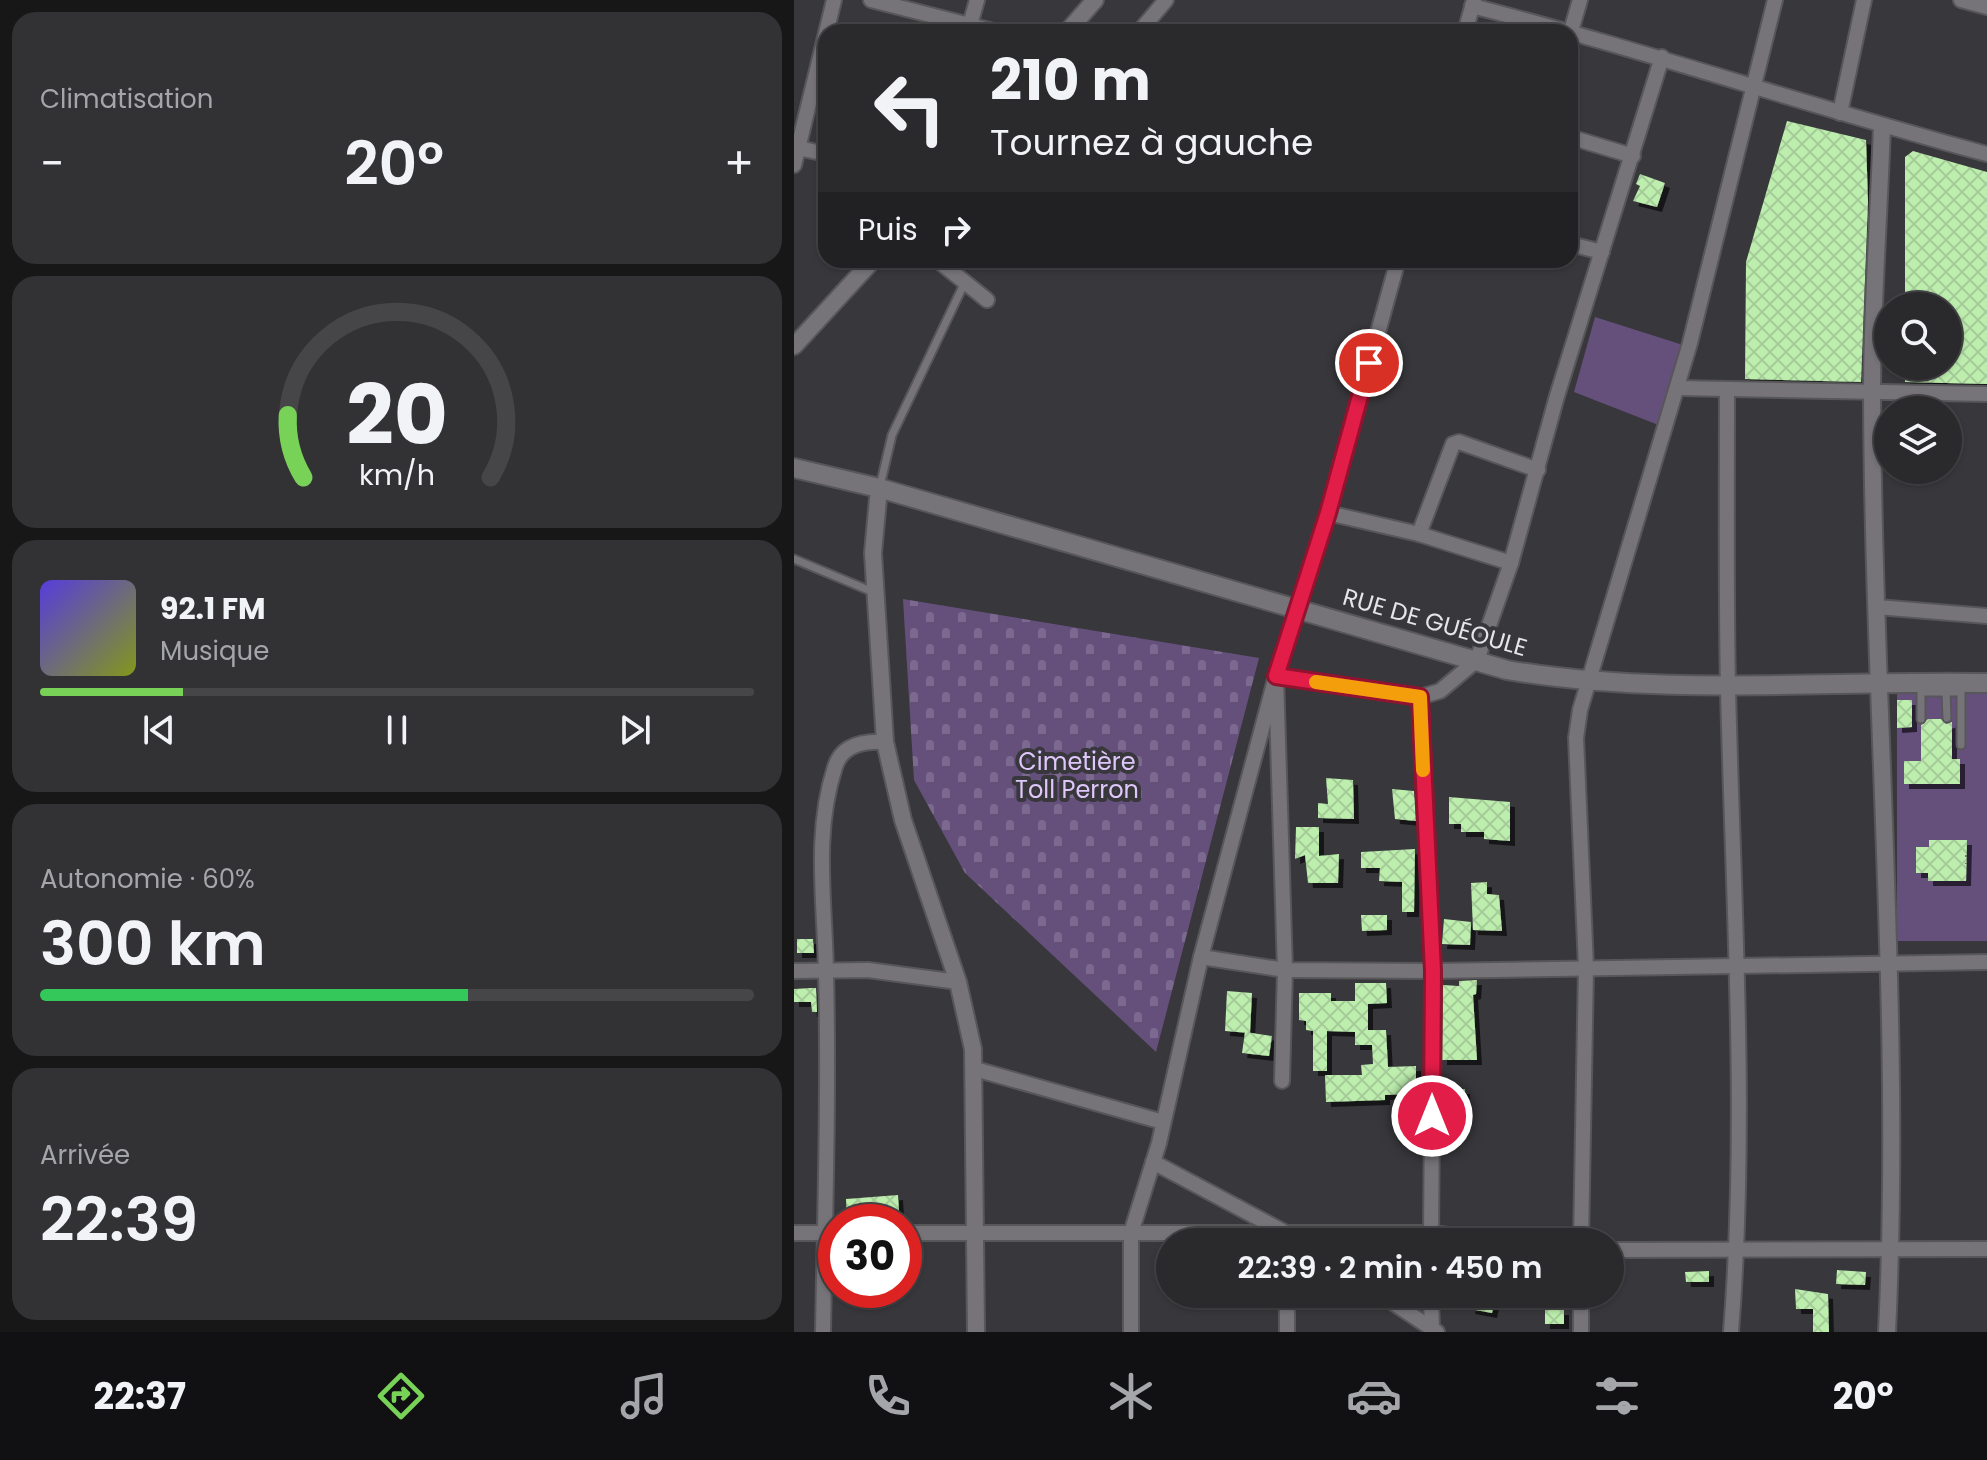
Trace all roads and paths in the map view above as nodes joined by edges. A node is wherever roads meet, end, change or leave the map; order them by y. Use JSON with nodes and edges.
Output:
{"nodes":[{"id":1,"x":834,"y":0,"type":"edge"},
{"id":2,"x":871,"y":0,"type":"edge"},
{"id":3,"x":977,"y":0,"type":"edge"},
{"id":4,"x":1095,"y":0,"type":"edge"},
{"id":5,"x":1166,"y":0,"type":"edge"},
{"id":6,"x":1580,"y":0,"type":"edge"},
{"id":7,"x":1775,"y":0,"type":"edge"},
{"id":8,"x":1864,"y":0,"type":"edge"},
{"id":9,"x":1961,"y":0,"type":"edge"},
{"id":10,"x":1473,"y":3,"type":"edge"},
{"id":11,"x":1987,"y":7,"type":"edge"},
{"id":12,"x":828,"y":24,"type":"edge"},
{"id":13,"x":955,"y":24,"type":"edge"},
{"id":14,"x":970,"y":24,"type":"edge"},
{"id":15,"x":1074,"y":24,"type":"edge"},
{"id":16,"x":1146,"y":24,"type":"edge"},
{"id":17,"x":1467,"y":24,"type":"edge"},
{"id":18,"x":1546,"y":24,"type":"edge"},
{"id":19,"x":1573,"y":24,"type":"edge"},
{"id":20,"x":1578,"y":33,"type":"edge"},
{"id":21,"x":1662,"y":57,"type":"junction"},
{"id":22,"x":818,"y":62,"type":"edge"},
{"id":23,"x":1752,"y":86,"type":"junction"},
{"id":24,"x":1840,"y":113,"type":"junction"},
{"id":25,"x":1882,"y":126,"type":"junction"},
{"id":26,"x":1578,"y":139,"type":"edge"},
{"id":27,"x":796,"y":147,"type":"edge"},
{"id":28,"x":818,"y":152,"type":"edge"},
{"id":29,"x":1987,"y":154,"type":"edge"},
{"id":30,"x":1633,"y":156,"type":"junction"},
{"id":31,"x":794,"y":165,"type":"edge"},
{"id":32,"x":1578,"y":246,"type":"edge"},
{"id":33,"x":1602,"y":252,"type":"junction"},
{"id":34,"x":866,"y":268,"type":"edge"},
{"id":35,"x":947,"y":268,"type":"edge"},
{"id":36,"x":1396,"y":268,"type":"edge"},
{"id":37,"x":965,"y":282,"type":"junction"},
{"id":38,"x":987,"y":300,"type":"dead end"},
{"id":39,"x":794,"y":346,"type":"edge"},
{"id":40,"x":1678,"y":388,"type":"junction"},
{"id":41,"x":1872,"y":390,"type":"junction"},
{"id":42,"x":1727,"y":391,"type":"junction"},
{"id":43,"x":1987,"y":394,"type":"edge"},
{"id":44,"x":794,"y":468,"type":"edge"},
{"id":45,"x":1538,"y":470,"type":"junction"},
{"id":46,"x":879,"y":488,"type":"junction"},
{"id":47,"x":1328,"y":513,"type":"junction"},
{"id":48,"x":1419,"y":534,"type":"junction"},
{"id":49,"x":794,"y":559,"type":"edge"},
{"id":50,"x":1511,"y":563,"type":"junction"},
{"id":51,"x":874,"y":593,"type":"junction"},
{"id":52,"x":1877,"y":607,"type":"junction"},
{"id":53,"x":1299,"y":609,"type":"junction"},
{"id":54,"x":1987,"y":616,"type":"edge"},
{"id":55,"x":1477,"y":660,"type":"junction"},
{"id":56,"x":1276,"y":676,"type":"junction"},
{"id":57,"x":1588,"y":680,"type":"junction"},
{"id":58,"x":1987,"y":683,"type":"edge"},
{"id":59,"x":1879,"y":684,"type":"junction"},
{"id":60,"x":1728,"y":688,"type":"junction"},
{"id":61,"x":1938,"y":688,"type":"junction"},
{"id":62,"x":1420,"y":697,"type":"junction"},
{"id":63,"x":1947,"y":718,"type":"dead end"},
{"id":64,"x":1921,"y":719,"type":"dead end"},
{"id":65,"x":885,"y":742,"type":"junction"},
{"id":66,"x":1961,"y":745,"type":"dead end"},
{"id":67,"x":1966,"y":855,"type":"dead end"},
{"id":68,"x":1966,"y":864,"type":"dead end"},
{"id":69,"x":1201,"y":957,"type":"junction"},
{"id":70,"x":1987,"y":962,"type":"edge"},
{"id":71,"x":1740,"y":965,"type":"junction"},
{"id":72,"x":1887,"y":965,"type":"junction"},
{"id":73,"x":1586,"y":967,"type":"junction"},
{"id":74,"x":1285,"y":970,"type":"junction"},
{"id":75,"x":794,"y":971,"type":"edge"},
{"id":76,"x":826,"y":971,"type":"junction"},
{"id":77,"x":1433,"y":971,"type":"junction"},
{"id":78,"x":958,"y":982,"type":"junction"},
{"id":79,"x":975,"y":1069,"type":"junction"},
{"id":80,"x":1282,"y":1081,"type":"dead end"},
{"id":81,"x":1163,"y":1122,"type":"junction"},
{"id":82,"x":1153,"y":1162,"type":"junction"},
{"id":83,"x":830,"y":1204,"type":"edge"},
{"id":84,"x":1273,"y":1228,"type":"edge"},
{"id":85,"x":1431,"y":1228,"type":"edge"},
{"id":86,"x":1581,"y":1228,"type":"edge"},
{"id":87,"x":794,"y":1233,"type":"edge"},
{"id":88,"x":818,"y":1233,"type":"edge"},
{"id":89,"x":922,"y":1233,"type":"edge"},
{"id":90,"x":976,"y":1233,"type":"junction"},
{"id":91,"x":1131,"y":1233,"type":"junction"},
{"id":92,"x":1156,"y":1233,"type":"edge"},
{"id":93,"x":1891,"y":1247,"type":"junction"},
{"id":94,"x":1987,"y":1249,"type":"edge"},
{"id":95,"x":1624,"y":1250,"type":"edge"},
{"id":96,"x":1737,"y":1250,"type":"junction"},
{"id":97,"x":825,"y":1308,"type":"edge"},
{"id":98,"x":1287,"y":1308,"type":"edge"},
{"id":99,"x":1400,"y":1308,"type":"edge"},
{"id":100,"x":1432,"y":1308,"type":"edge"},
{"id":101,"x":1581,"y":1308,"type":"edge"},
{"id":102,"x":1434,"y":1331,"type":"edge"},
{"id":103,"x":823,"y":1332,"type":"edge"},
{"id":104,"x":976,"y":1332,"type":"edge"},
{"id":105,"x":1131,"y":1332,"type":"edge"},
{"id":106,"x":1287,"y":1332,"type":"edge"},
{"id":107,"x":1581,"y":1332,"type":"edge"},
{"id":108,"x":1731,"y":1332,"type":"edge"},
{"id":109,"x":1887,"y":1332,"type":"edge"}],
"edges":[{"from":1,"to":12,"type":"street"},
{"from":2,"to":13,"type":"street"},
{"from":3,"to":14,"type":"street"},
{"from":4,"to":15,"type":"street"},
{"from":5,"to":16,"type":"street"},
{"from":6,"to":19,"type":"street"},
{"from":7,"to":23,"type":"street"},
{"from":8,"to":24,"type":"street"},
{"from":9,"to":11,"type":"street"},
{"from":10,"to":17,"type":"street"},
{"from":10,"to":18,"type":"street"},
{"from":20,"to":21,"type":"street"},
{"from":21,"to":23,"type":"street"},
{"from":21,"to":30,"type":"street"},
{"from":22,"to":27,"type":"street"},
{"from":23,"to":24,"type":"street"},
{"from":23,"to":40,"type":"street"},
{"from":24,"to":25,"type":"street"},
{"from":25,"to":29,"type":"street"},
{"from":25,"to":41,"type":"street"},
{"from":26,"to":30,"type":"street"},
{"from":27,"to":28,"type":"street"},
{"from":27,"to":31,"type":"street"},
{"from":30,"to":33,"type":"street"},
{"from":32,"to":33,"type":"street"},
{"from":33,"to":45,"type":"street"},
{"from":34,"to":39,"type":"street"},
{"from":35,"to":37,"type":"street"},
{"from":36,"to":47,"type":"street"},
{"from":37,"to":38,"type":"street"},
{"from":37,"to":46,"type":"lane"},
{"from":40,"to":42,"type":"street"},
{"from":40,"to":57,"type":"street"},
{"from":41,"to":42,"type":"street"},
{"from":41,"to":43,"type":"street"},
{"from":41,"to":52,"type":"street"},
{"from":42,"to":60,"type":"street"},
{"from":44,"to":46,"type":"main road","name":"RUE DE GUÉOULE"},
{"from":45,"to":48,"type":"street"},
{"from":45,"to":50,"type":"street"},
{"from":46,"to":51,"type":"street"},
{"from":46,"to":53,"type":"main road","name":"RUE DE GUÉOULE"},
{"from":47,"to":48,"type":"street"},
{"from":47,"to":53,"type":"street"},
{"from":48,"to":50,"type":"street"},
{"from":49,"to":51,"type":"lane"},
{"from":50,"to":55,"type":"street"},
{"from":51,"to":65,"type":"street"},
{"from":52,"to":54,"type":"street"},
{"from":52,"to":59,"type":"street"},
{"from":53,"to":55,"type":"main road","name":"RUE DE GUÉOULE"},
{"from":53,"to":56,"type":"street"},
{"from":55,"to":57,"type":"main road","name":"RUE DE GUÉOULE"},
{"from":55,"to":62,"type":"street"},
{"from":56,"to":62,"type":"street"},
{"from":56,"to":69,"type":"street"},
{"from":56,"to":74,"type":"street"},
{"from":57,"to":60,"type":"main road","name":"RUE DE GUÉOULE"},
{"from":57,"to":73,"type":"street"},
{"from":58,"to":61,"type":"main road","name":"RUE DE GUÉOULE"},
{"from":59,"to":60,"type":"main road","name":"RUE DE GUÉOULE"},
{"from":59,"to":61,"type":"main road","name":"RUE DE GUÉOULE"},
{"from":59,"to":72,"type":"street"},
{"from":60,"to":71,"type":"street"},
{"from":61,"to":63,"type":"lane"},
{"from":61,"to":64,"type":"lane"},
{"from":61,"to":66,"type":"lane"},
{"from":62,"to":77,"type":"street"},
{"from":65,"to":76,"type":"street"},
{"from":65,"to":78,"type":"street"},
{"from":67,"to":68,"type":"path"},
{"from":69,"to":74,"type":"street"},
{"from":69,"to":81,"type":"street"},
{"from":70,"to":72,"type":"street"},
{"from":71,"to":72,"type":"street"},
{"from":71,"to":73,"type":"street"},
{"from":71,"to":96,"type":"street"},
{"from":72,"to":93,"type":"street"},
{"from":73,"to":77,"type":"street"},
{"from":73,"to":86,"type":"street"},
{"from":74,"to":77,"type":"street"},
{"from":74,"to":80,"type":"street"},
{"from":75,"to":76,"type":"street"},
{"from":76,"to":78,"type":"street"},
{"from":76,"to":83,"type":"street"},
{"from":77,"to":85,"type":"street"},
{"from":78,"to":79,"type":"street"},
{"from":79,"to":81,"type":"street"},
{"from":79,"to":90,"type":"street"},
{"from":81,"to":82,"type":"street"},
{"from":82,"to":84,"type":"street"},
{"from":82,"to":91,"type":"street"},
{"from":87,"to":88,"type":"street"},
{"from":89,"to":90,"type":"street"},
{"from":90,"to":91,"type":"street"},
{"from":90,"to":104,"type":"street"},
{"from":91,"to":92,"type":"street"},
{"from":91,"to":105,"type":"street"},
{"from":93,"to":94,"type":"street"},
{"from":93,"to":96,"type":"street"},
{"from":93,"to":109,"type":"street"},
{"from":95,"to":96,"type":"street"},
{"from":96,"to":108,"type":"street"},
{"from":97,"to":103,"type":"street"},
{"from":98,"to":106,"type":"street"},
{"from":99,"to":102,"type":"street"},
{"from":100,"to":102,"type":"street"},
{"from":101,"to":107,"type":"street"}]}
